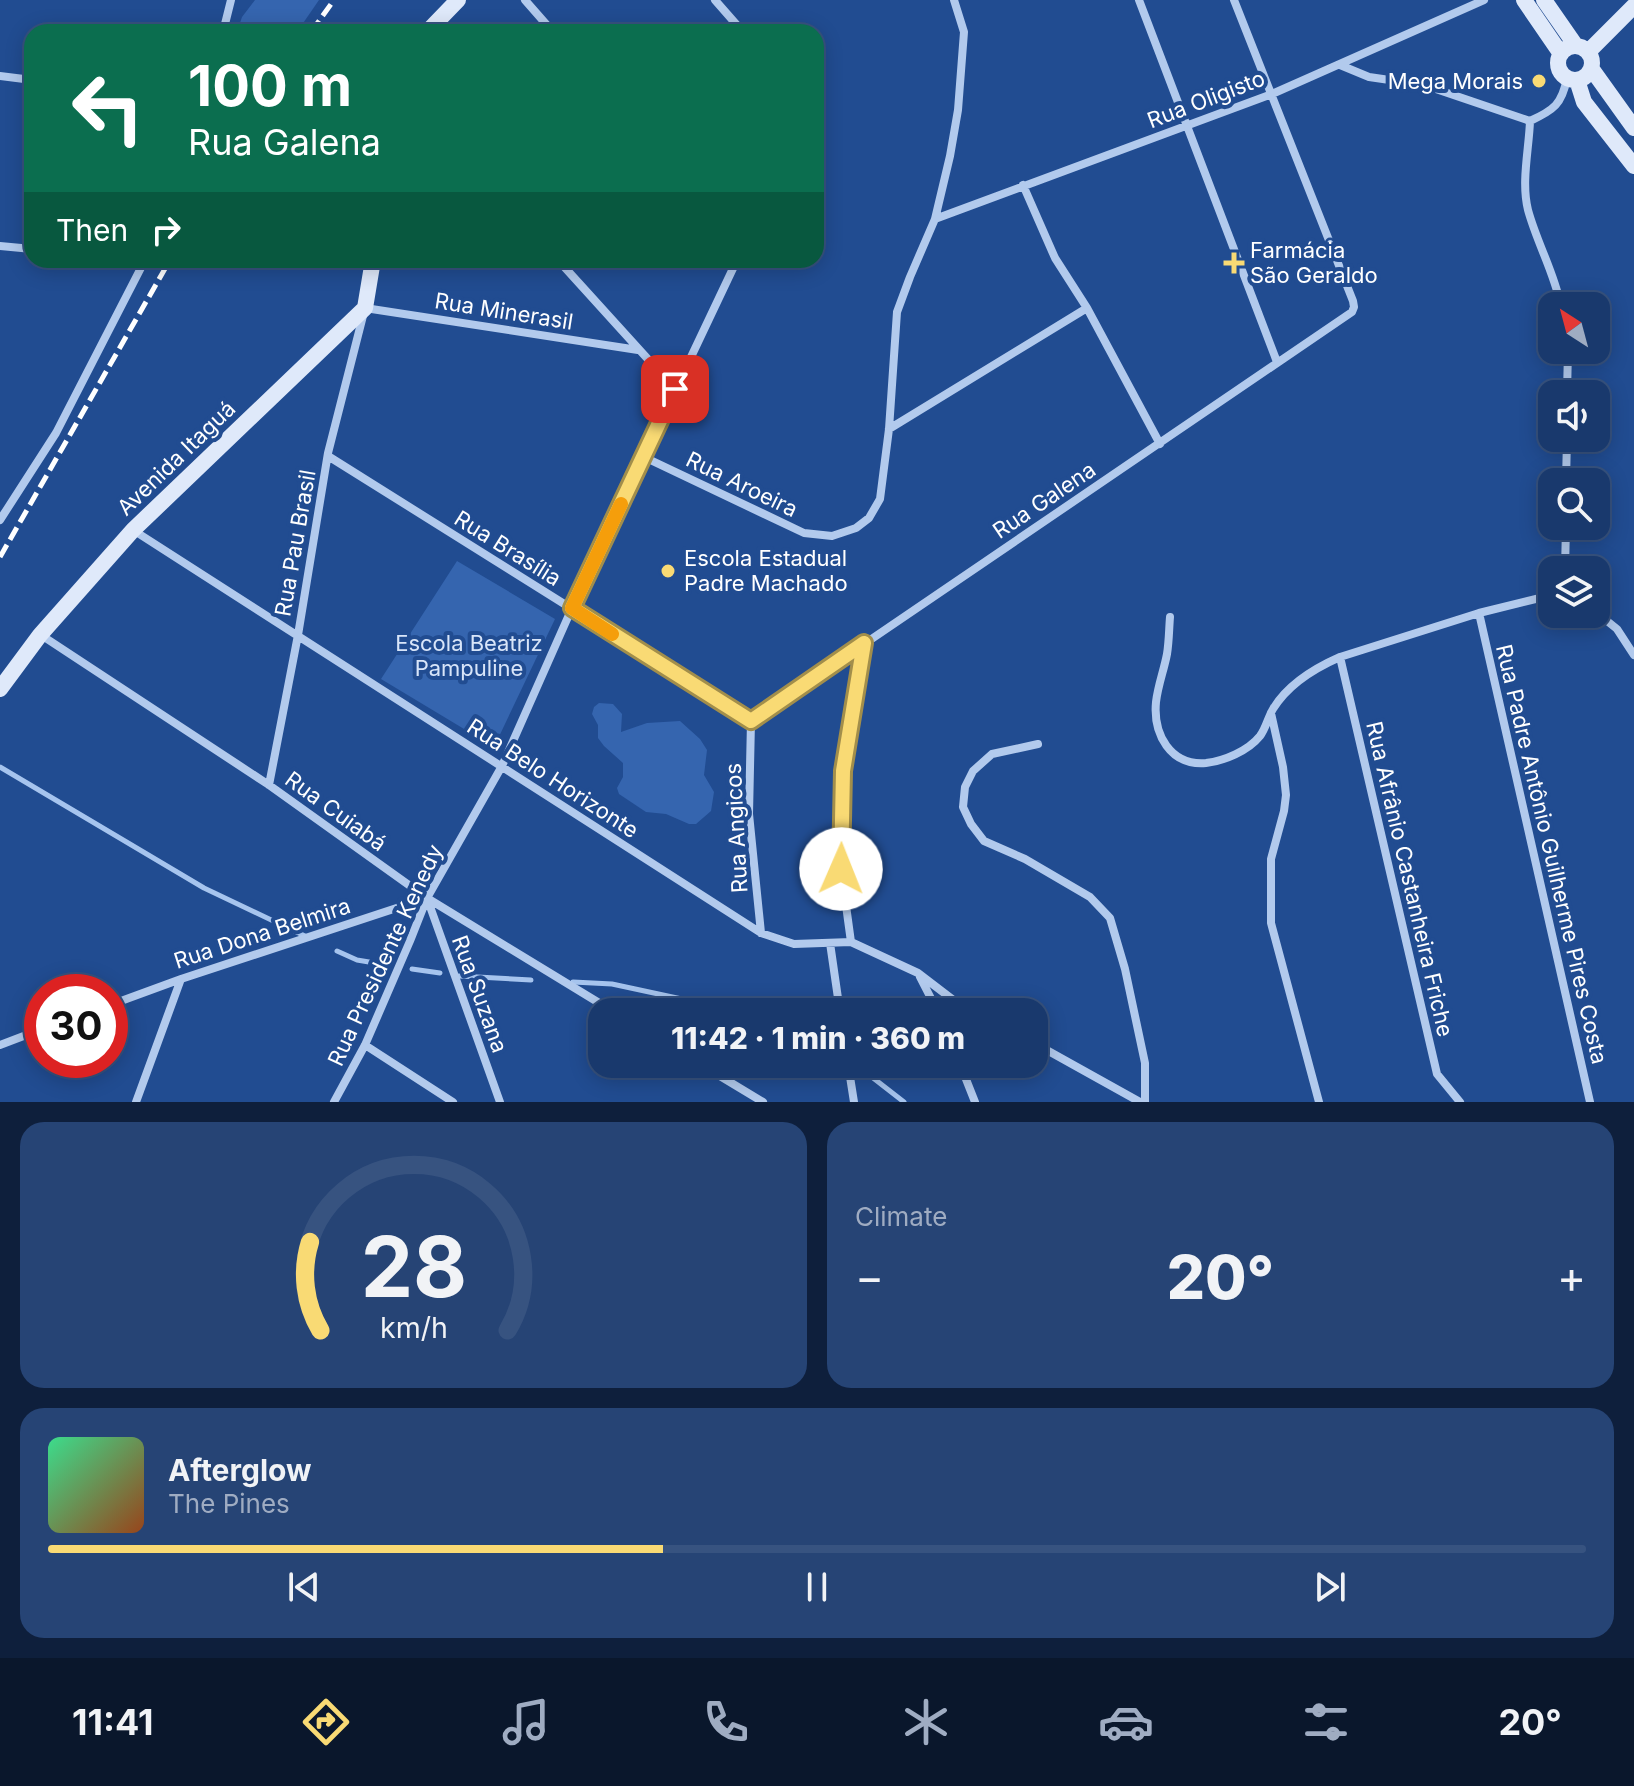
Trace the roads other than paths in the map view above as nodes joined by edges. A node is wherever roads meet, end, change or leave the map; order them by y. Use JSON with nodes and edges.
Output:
{"nodes":[{"id":1,"x":231,"y":0,"type":"edge"},
{"id":2,"x":458,"y":0,"type":"edge"},
{"id":3,"x":525,"y":0,"type":"edge"},
{"id":4,"x":715,"y":0,"type":"edge"},
{"id":5,"x":954,"y":0,"type":"edge"},
{"id":6,"x":1139,"y":0,"type":"edge"},
{"id":7,"x":1234,"y":0,"type":"edge"},
{"id":8,"x":1484,"y":0,"type":"edge"},
{"id":9,"x":1524,"y":0,"type":"edge"},
{"id":10,"x":1544,"y":0,"type":"edge"},
{"id":11,"x":1634,"y":6,"type":"edge"},
{"id":12,"x":225,"y":24,"type":"edge"},
{"id":13,"x":435,"y":24,"type":"edge"},
{"id":14,"x":546,"y":24,"type":"edge"},
{"id":15,"x":736,"y":24,"type":"edge"},
{"id":16,"x":1579,"y":55,"type":"junction"},
{"id":17,"x":1340,"y":65,"type":"junction"},
{"id":18,"x":0,"y":76,"type":"edge"},
{"id":19,"x":24,"y":79,"type":"edge"},
{"id":20,"x":1572,"y":79,"type":"junction"},
{"id":21,"x":1272,"y":94,"type":"junction"},
{"id":22,"x":1530,"y":121,"type":"junction"},
{"id":23,"x":1187,"y":126,"type":"junction"},
{"id":24,"x":1634,"y":128,"type":"edge"},
{"id":25,"x":1634,"y":166,"type":"edge"},
{"id":26,"x":1023,"y":185,"type":"junction"},
{"id":27,"x":935,"y":219,"type":"junction"},
{"id":28,"x":0,"y":246,"type":"edge"},
{"id":29,"x":24,"y":248,"type":"edge"},
{"id":30,"x":140,"y":268,"type":"edge"},
{"id":31,"x":372,"y":268,"type":"edge"},
{"id":32,"x":565,"y":268,"type":"edge"},
{"id":33,"x":733,"y":268,"type":"edge"},
{"id":34,"x":1557,"y":292,"type":"edge"},
{"id":35,"x":365,"y":308,"type":"junction"},
{"id":36,"x":1087,"y":308,"type":"junction"},
{"id":37,"x":638,"y":350,"type":"junction"},
{"id":38,"x":1277,"y":362,"type":"junction"},
{"id":39,"x":675,"y":389,"type":"junction"},
{"id":40,"x":889,"y":429,"type":"junction"},
{"id":41,"x":1160,"y":444,"type":"junction"},
{"id":42,"x":328,"y":456,"type":"junction"},
{"id":43,"x":644,"y":457,"type":"junction"},
{"id":44,"x":0,"y":520,"type":"edge"},
{"id":45,"x":133,"y":530,"type":"junction"},
{"id":46,"x":1538,"y":598,"type":"edge"},
{"id":47,"x":572,"y":608,"type":"junction"},
{"id":48,"x":1479,"y":613,"type":"junction"},
{"id":49,"x":1170,"y":617,"type":"dead end"},
{"id":50,"x":1610,"y":623,"type":"edge"},
{"id":51,"x":40,"y":635,"type":"junction"},
{"id":52,"x":298,"y":635,"type":"junction"},
{"id":53,"x":864,"y":643,"type":"junction"},
{"id":54,"x":1634,"y":655,"type":"edge"},
{"id":55,"x":1340,"y":657,"type":"junction"},
{"id":56,"x":0,"y":689,"type":"edge"},
{"id":57,"x":1271,"y":712,"type":"junction"},
{"id":58,"x":751,"y":721,"type":"junction"},
{"id":59,"x":1038,"y":744,"type":"dead end"},
{"id":60,"x":502,"y":766,"type":"junction"},
{"id":61,"x":269,"y":785,"type":"junction"},
{"id":62,"x":427,"y":898,"type":"junction"},
{"id":63,"x":761,"y":933,"type":"junction"},
{"id":64,"x":851,"y":942,"type":"junction"},
{"id":65,"x":830,"y":943,"type":"junction"},
{"id":66,"x":918,"y":973,"type":"junction"},
{"id":67,"x":181,"y":979,"type":"junction"},
{"id":68,"x":128,"y":998,"type":"edge"},
{"id":69,"x":591,"y":998,"type":"edge"},
{"id":70,"x":838,"y":998,"type":"edge"},
{"id":71,"x":931,"y":998,"type":"edge"},
{"id":72,"x":951,"y":998,"type":"edge"},
{"id":73,"x":24,"y":1036,"type":"edge"},
{"id":74,"x":0,"y":1045,"type":"edge"},
{"id":75,"x":365,"y":1045,"type":"junction"},
{"id":76,"x":1048,"y":1051,"type":"edge"},
{"id":77,"x":723,"y":1078,"type":"edge"},
{"id":78,"x":850,"y":1078,"type":"edge"},
{"id":79,"x":966,"y":1078,"type":"edge"},
{"id":80,"x":136,"y":1102,"type":"edge"},
{"id":81,"x":334,"y":1102,"type":"edge"},
{"id":82,"x":453,"y":1102,"type":"edge"},
{"id":83,"x":500,"y":1102,"type":"edge"},
{"id":84,"x":763,"y":1102,"type":"edge"},
{"id":85,"x":854,"y":1102,"type":"edge"},
{"id":86,"x":975,"y":1102,"type":"edge"},
{"id":87,"x":1143,"y":1102,"type":"edge"},
{"id":88,"x":1319,"y":1102,"type":"edge"},
{"id":89,"x":1460,"y":1102,"type":"edge"},
{"id":90,"x":1590,"y":1102,"type":"edge"}],
"edges":[{"from":1,"to":12,"type":"street"},
{"from":2,"to":13,"type":"main road"},
{"from":3,"to":14,"type":"street"},
{"from":4,"to":15,"type":"street"},
{"from":5,"to":27,"type":"street"},
{"from":6,"to":23,"type":"street"},
{"from":7,"to":21,"type":"street"},
{"from":8,"to":17,"type":"street","name":"Rua Oligisto"},
{"from":9,"to":16,"type":"main road"},
{"from":10,"to":16,"type":"main road"},
{"from":11,"to":16,"type":"main road"},
{"from":16,"to":20,"type":"main road"},
{"from":16,"to":20,"type":"main road"},
{"from":16,"to":24,"type":"main road"},
{"from":17,"to":21,"type":"street","name":"Rua Oligisto"},
{"from":17,"to":22,"type":"street"},
{"from":18,"to":19,"type":"street"},
{"from":20,"to":22,"type":"street"},
{"from":20,"to":25,"type":"main road"},
{"from":21,"to":23,"type":"street","name":"Rua Oligisto"},
{"from":21,"to":38,"type":"street","name":"Rua Galena"},
{"from":22,"to":34,"type":"street"},
{"from":23,"to":26,"type":"street","name":"Rua Oligisto"},
{"from":23,"to":38,"type":"street"},
{"from":26,"to":27,"type":"street","name":"Rua Oligisto"},
{"from":26,"to":36,"type":"street"},
{"from":27,"to":40,"type":"street"},
{"from":28,"to":29,"type":"street"},
{"from":30,"to":44,"type":"street"},
{"from":31,"to":35,"type":"main road"},
{"from":32,"to":37,"type":"street"},
{"from":33,"to":39,"type":"street","name":"Rua Presidente Kenedy"},
{"from":35,"to":37,"type":"street","name":"Rua Minerasil"},
{"from":35,"to":42,"type":"street","name":"Rua Pau Brasil"},
{"from":35,"to":45,"type":"main road","name":"Avenida Itaguá"},
{"from":36,"to":40,"type":"street"},
{"from":36,"to":41,"type":"street"},
{"from":37,"to":39,"type":"street"},
{"from":38,"to":41,"type":"street","name":"Rua Galena"},
{"from":39,"to":43,"type":"street","name":"Rua Presidente Kenedy"},
{"from":40,"to":43,"type":"street","name":"Rua Aroeira"},
{"from":41,"to":53,"type":"street","name":"Rua Galena"},
{"from":42,"to":47,"type":"street","name":"Rua Brasília"},
{"from":42,"to":52,"type":"street","name":"Rua Pau Brasil"},
{"from":43,"to":47,"type":"street","name":"Rua Presidente Kenedy"},
{"from":45,"to":51,"type":"main road","name":"Avenida Itaguá"},
{"from":45,"to":52,"type":"street","name":"Rua Belo Horizonte"},
{"from":46,"to":48,"type":"street"},
{"from":47,"to":58,"type":"street","name":"Rua Brasília"},
{"from":47,"to":60,"type":"street","name":"Rua Presidente Kenedy"},
{"from":48,"to":55,"type":"street"},
{"from":48,"to":90,"type":"street","name":"Rua Padre Antônio Guilherme Pires Costa"},
{"from":49,"to":57,"type":"street"},
{"from":50,"to":54,"type":"street"},
{"from":51,"to":56,"type":"main road","name":"Avenida Itaguá"},
{"from":51,"to":61,"type":"street","name":"Rua Cuiabá"},
{"from":52,"to":60,"type":"street","name":"Rua Belo Horizonte"},
{"from":52,"to":61,"type":"street","name":"Rua Pau Brasil"},
{"from":53,"to":58,"type":"street","name":"Rua Galena"},
{"from":53,"to":64,"type":"street"},
{"from":55,"to":57,"type":"street"},
{"from":55,"to":89,"type":"street","name":"Rua Afrânio Castanheira Friche"},
{"from":57,"to":88,"type":"street"},
{"from":58,"to":63,"type":"street","name":"Rua Angicos"},
{"from":59,"to":87,"type":"street"},
{"from":60,"to":62,"type":"street","name":"Rua Presidente Kenedy"},
{"from":60,"to":63,"type":"street","name":"Rua Belo Horizonte"},
{"from":61,"to":62,"type":"street","name":"Rua Cuiabá"},
{"from":62,"to":67,"type":"street","name":"Rua Dona Belmira"},
{"from":62,"to":69,"type":"street","name":"Rua Cuiabá"},
{"from":62,"to":75,"type":"street","name":"Rua Presidente Kenedy"},
{"from":62,"to":83,"type":"street","name":"Rua Suzana"},
{"from":63,"to":65,"type":"street","name":"Rua Belo Horizonte"},
{"from":64,"to":65,"type":"street","name":"Rua Belo Horizonte"},
{"from":64,"to":66,"type":"street","name":"Rua Belo Horizonte"},
{"from":65,"to":70,"type":"street"},
{"from":66,"to":71,"type":"street"},
{"from":66,"to":72,"type":"street","name":"Rua Belo Horizonte"},
{"from":67,"to":68,"type":"street","name":"Rua Dona Belmira"},
{"from":67,"to":80,"type":"street"},
{"from":73,"to":74,"type":"street"},
{"from":75,"to":81,"type":"street","name":"Rua Presidente Kenedy"},
{"from":75,"to":82,"type":"street"},
{"from":76,"to":87,"type":"street"},
{"from":77,"to":84,"type":"street"},
{"from":78,"to":85,"type":"street"},
{"from":79,"to":86,"type":"street"}]}
